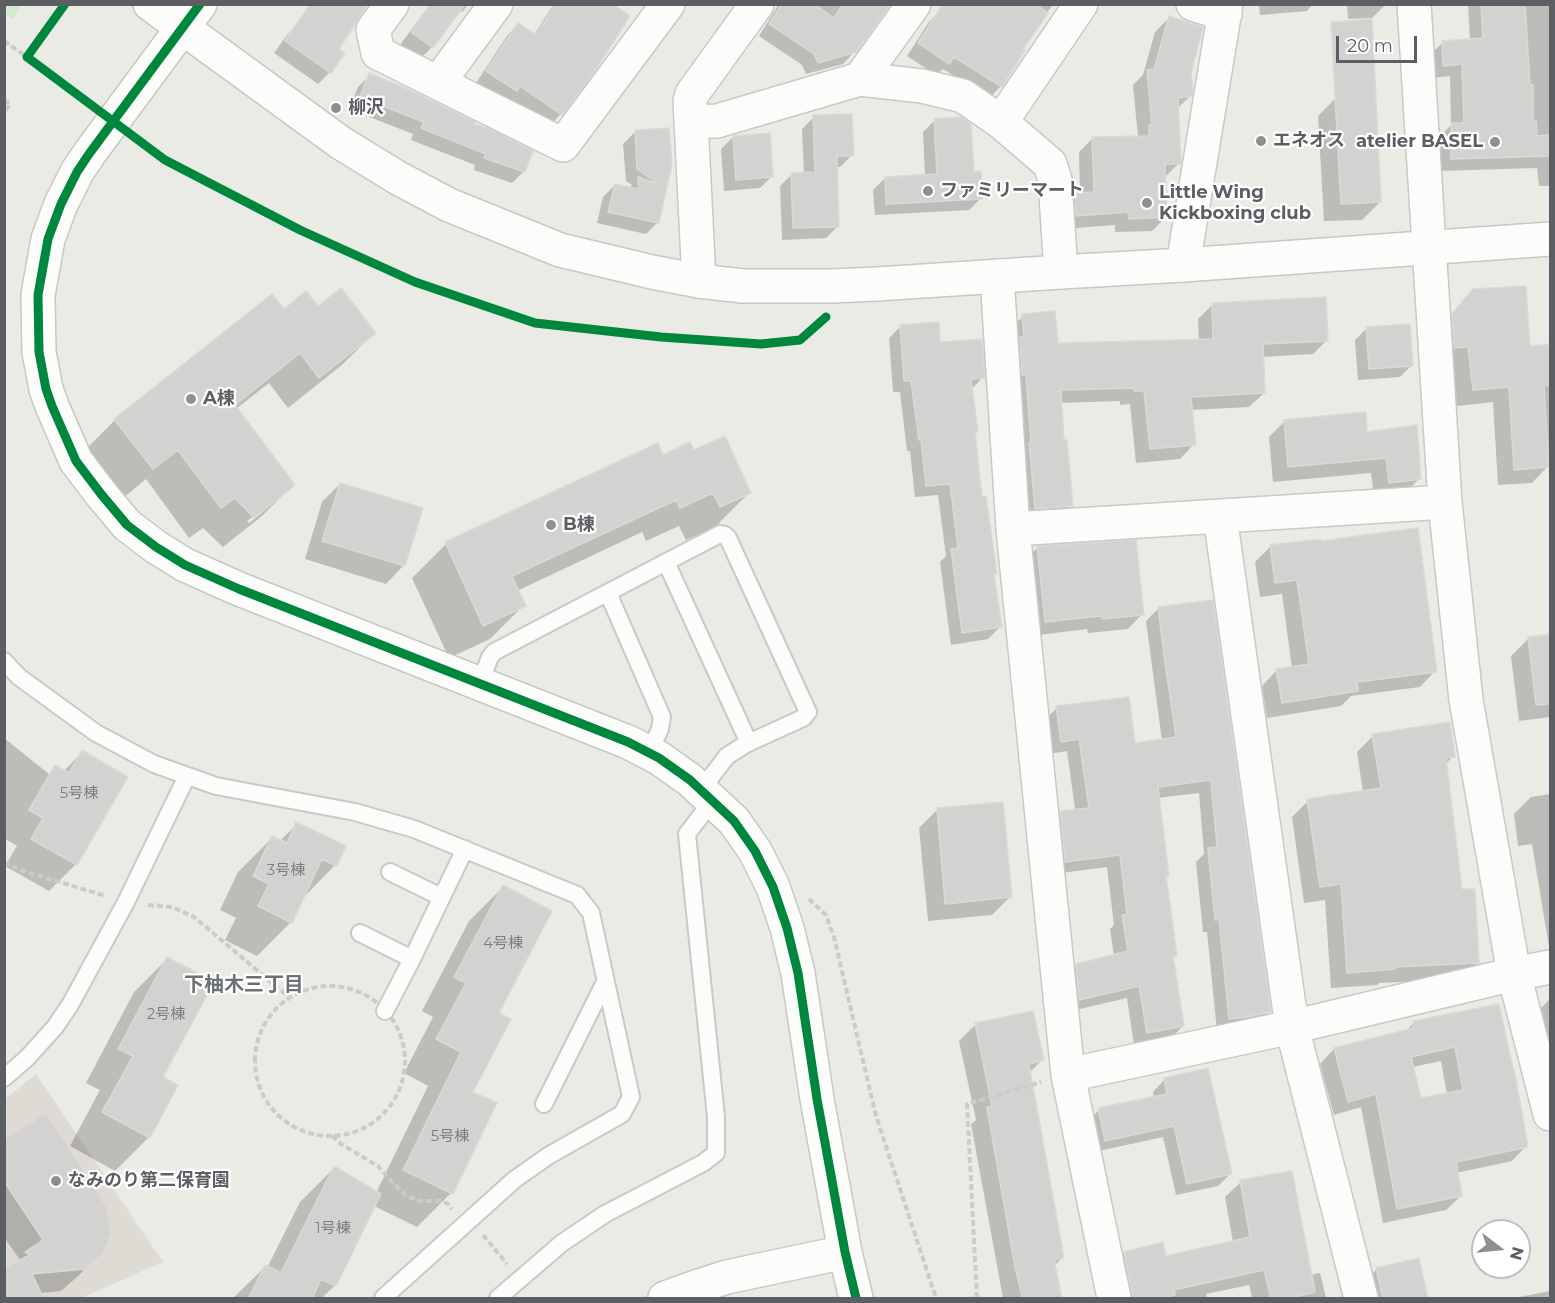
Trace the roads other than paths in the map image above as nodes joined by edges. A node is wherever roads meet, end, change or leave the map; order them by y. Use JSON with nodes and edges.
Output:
{"nodes":[{"id":1,"x":150,"y":4,"type":"edge"},
{"id":2,"x":392,"y":4,"type":"edge"},
{"id":3,"x":496,"y":4,"type":"edge"},
{"id":4,"x":668,"y":4,"type":"edge"},
{"id":5,"x":757,"y":4,"type":"edge"},
{"id":6,"x":914,"y":4,"type":"edge"},
{"id":7,"x":1081,"y":4,"type":"edge"},
{"id":8,"x":1193,"y":4,"type":"edge"},
{"id":9,"x":1414,"y":4,"type":"edge"},
{"id":10,"x":1226,"y":9,"type":"edge"},
{"id":11,"x":191,"y":16,"type":"edge"},
{"id":12,"x":860,"y":79,"type":"junction"},
{"id":13,"x":438,"y":83,"type":"junction"},
{"id":14,"x":691,"y":122,"type":"junction"},
{"id":15,"x":1001,"y":122,"type":"junction"},
{"id":16,"x":1551,"y":239,"type":"edge"},
{"id":17,"x":1429,"y":249,"type":"junction"},
{"id":18,"x":1183,"y":266,"type":"junction"},
{"id":19,"x":1061,"y":272,"type":"junction"},
{"id":20,"x":997,"y":276,"type":"junction"},
{"id":21,"x":699,"y":280,"type":"junction"},
{"id":22,"x":1445,"y":502,"type":"junction"},
{"id":23,"x":1220,"y":516,"type":"junction"},
{"id":24,"x":1013,"y":529,"type":"junction"},
{"id":25,"x":666,"y":562,"type":"junction"},
{"id":26,"x":608,"y":593,"type":"junction"},
{"id":27,"x":4,"y":661,"type":"edge"},
{"id":28,"x":480,"y":683,"type":"junction"},
{"id":29,"x":749,"y":743,"type":"junction"},
{"id":30,"x":649,"y":753,"type":"junction"},
{"id":31,"x":187,"y":776,"type":"junction"},
{"id":32,"x":707,"y":795,"type":"junction"},
{"id":33,"x":465,"y":849,"type":"junction"},
{"id":34,"x":390,"y":872,"type":"dead end"},
{"id":35,"x":441,"y":897,"type":"junction"},
{"id":36,"x":360,"y":933,"type":"dead end"},
{"id":37,"x":412,"y":959,"type":"junction"},
{"id":38,"x":1551,"y":967,"type":"edge"},
{"id":39,"x":1514,"y":974,"type":"junction"},
{"id":40,"x":605,"y":982,"type":"junction"},
{"id":41,"x":385,"y":1011,"type":"road end"},
{"id":42,"x":1292,"y":1027,"type":"junction"},
{"id":43,"x":1068,"y":1074,"type":"junction"},
{"id":44,"x":4,"y":1078,"type":"edge"},
{"id":45,"x":544,"y":1104,"type":"dead end"},
{"id":46,"x":1551,"y":1114,"type":"edge"},
{"id":47,"x":845,"y":1252,"type":"junction"},
{"id":48,"x":383,"y":1299,"type":"edge"},
{"id":49,"x":498,"y":1299,"type":"edge"},
{"id":50,"x":665,"y":1299,"type":"edge"},
{"id":51,"x":856,"y":1299,"type":"edge"},
{"id":52,"x":1114,"y":1299,"type":"edge"},
{"id":53,"x":1361,"y":1299,"type":"edge"}],
"edges":[{"from":1,"to":11,"type":"street"},
{"from":2,"to":13,"type":"street"},
{"from":3,"to":13,"type":"street"},
{"from":4,"to":13,"type":"street"},
{"from":5,"to":14,"type":"street"},
{"from":6,"to":12,"type":"street"},
{"from":7,"to":15,"type":"street"},
{"from":8,"to":10,"type":"street"},
{"from":9,"to":17,"type":"street"},
{"from":10,"to":18,"type":"street"},
{"from":11,"to":21,"type":"street"},
{"from":11,"to":28,"type":"street"},
{"from":12,"to":14,"type":"street"},
{"from":12,"to":15,"type":"street"},
{"from":14,"to":21,"type":"street"},
{"from":15,"to":19,"type":"street"},
{"from":16,"to":17,"type":"street"},
{"from":17,"to":18,"type":"street"},
{"from":17,"to":22,"type":"street"},
{"from":18,"to":19,"type":"street"},
{"from":19,"to":20,"type":"street"},
{"from":20,"to":21,"type":"street"},
{"from":20,"to":24,"type":"street"},
{"from":22,"to":23,"type":"street"},
{"from":22,"to":39,"type":"street"},
{"from":23,"to":24,"type":"street"},
{"from":23,"to":42,"type":"street"},
{"from":24,"to":43,"type":"street"},
{"from":25,"to":26,"type":"lane"},
{"from":25,"to":29,"type":"lane"},
{"from":25,"to":29,"type":"lane"},
{"from":26,"to":28,"type":"lane"},
{"from":26,"to":30,"type":"lane"},
{"from":27,"to":31,"type":"lane"},
{"from":28,"to":30,"type":"street"},
{"from":29,"to":32,"type":"lane"},
{"from":30,"to":32,"type":"street"},
{"from":31,"to":33,"type":"lane"},
{"from":31,"to":44,"type":"lane"},
{"from":32,"to":47,"type":"street"},
{"from":32,"to":49,"type":"lane"},
{"from":33,"to":35,"type":"lane"},
{"from":33,"to":40,"type":"lane"},
{"from":34,"to":35,"type":"lane"},
{"from":35,"to":37,"type":"lane"},
{"from":36,"to":37,"type":"lane"},
{"from":37,"to":41,"type":"lane"},
{"from":38,"to":39,"type":"street"},
{"from":39,"to":42,"type":"street"},
{"from":39,"to":46,"type":"street"},
{"from":40,"to":45,"type":"lane"},
{"from":40,"to":48,"type":"lane"},
{"from":42,"to":43,"type":"street"},
{"from":42,"to":53,"type":"street"},
{"from":43,"to":52,"type":"street"},
{"from":47,"to":50,"type":"street"},
{"from":47,"to":51,"type":"street"}]}
